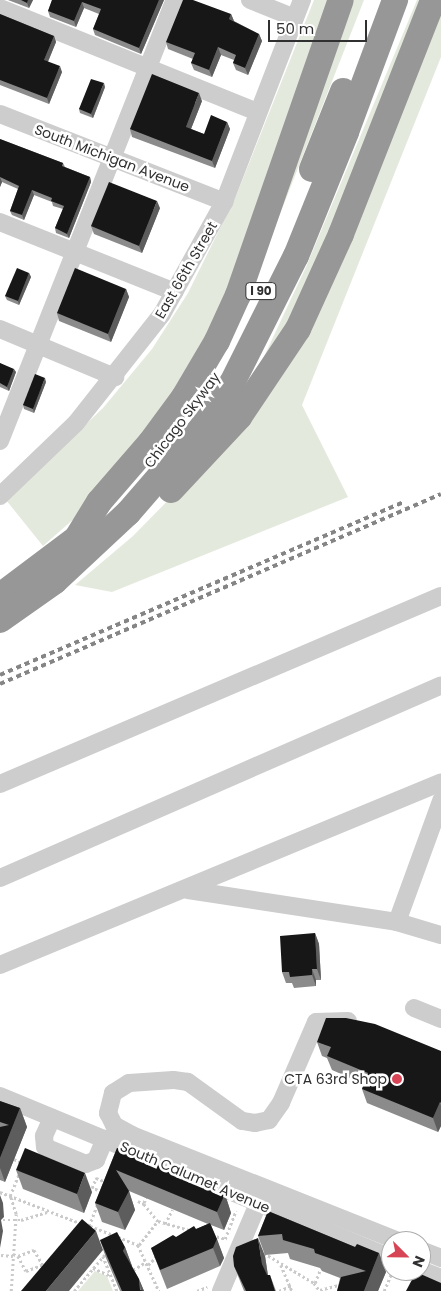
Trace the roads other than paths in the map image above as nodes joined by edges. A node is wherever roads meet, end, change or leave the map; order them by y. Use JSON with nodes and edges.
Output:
{"nodes":[{"id":1,"x":175,"y":0,"type":"edge"},
{"id":2,"x":250,"y":0,"type":"edge"},
{"id":3,"x":302,"y":0,"type":"edge"},
{"id":4,"x":341,"y":0,"type":"edge"},
{"id":5,"x":379,"y":0,"type":"edge"},
{"id":6,"x":395,"y":0,"type":"edge"},
{"id":7,"x":408,"y":0,"type":"edge"},
{"id":8,"x":433,"y":0,"type":"edge"},
{"id":9,"x":0,"y":8,"type":"edge"},
{"id":10,"x":295,"y":18,"type":"junction"},
{"id":11,"x":148,"y":68,"type":"junction"},
{"id":12,"x":258,"y":112,"type":"junction"},
{"id":13,"x":0,"y":114,"type":"edge"},
{"id":14,"x":346,"y":132,"type":"junction"},
{"id":15,"x":112,"y":158,"type":"junction"},
{"id":16,"x":224,"y":202,"type":"junction"},
{"id":17,"x":0,"y":222,"type":"edge"},
{"id":18,"x":75,"y":252,"type":"junction"},
{"id":19,"x":175,"y":292,"type":"junction"},
{"id":20,"x":0,"y":329,"type":"edge"},
{"id":21,"x":38,"y":345,"type":"junction"},
{"id":22,"x":115,"y":377,"type":"junction"},
{"id":23,"x":1,"y":437,"type":"edge"},
{"id":24,"x":0,"y":496,"type":"edge"},
{"id":25,"x":75,"y":541,"type":"junction"},
{"id":26,"x":55,"y":581,"type":"junction"},
{"id":27,"x":0,"y":596,"type":"edge"},
{"id":28,"x":441,"y":596,"type":"edge"},
{"id":29,"x":0,"y":620,"type":"edge"},
{"id":30,"x":441,"y":685,"type":"edge"},
{"id":31,"x":441,"y":782,"type":"edge"},
{"id":32,"x":0,"y":784,"type":"edge"},
{"id":33,"x":441,"y":801,"type":"edge"},
{"id":34,"x":0,"y":878,"type":"edge"},
{"id":35,"x":188,"y":890,"type":"junction"},
{"id":36,"x":397,"y":922,"type":"junction"},
{"id":37,"x":441,"y":935,"type":"edge"},
{"id":38,"x":0,"y":965,"type":"edge"},
{"id":39,"x":414,"y":1008,"type":"dead end"},
{"id":40,"x":441,"y":1018,"type":"edge"},
{"id":41,"x":369,"y":1025,"type":"edge"},
{"id":42,"x":0,"y":1096,"type":"edge"},
{"id":43,"x":52,"y":1118,"type":"junction"},
{"id":44,"x":105,"y":1139,"type":"junction"},
{"id":45,"x":258,"y":1204,"type":"junction"},
{"id":46,"x":381,"y":1234,"type":"edge"},
{"id":47,"x":381,"y":1254,"type":"edge"},
{"id":48,"x":221,"y":1291,"type":"edge"}],
"edges":[{"from":1,"to":11,"type":"street"},
{"from":2,"to":10,"type":"street"},
{"from":3,"to":10,"type":"street","name":"East 66th Street"},
{"from":4,"to":25,"type":"highway"},
{"from":5,"to":25,"type":"highway","name":"Chicago Skyway","number":"I 90"},
{"from":6,"to":14,"type":"highway","name":"Chicago Skyway","number":"I 90"},
{"from":7,"to":14,"type":"highway","name":"Chicago Skyway","number":"I 90"},
{"from":8,"to":26,"type":"highway"},
{"from":9,"to":11,"type":"street"},
{"from":10,"to":12,"type":"street","name":"East 66th Street"},
{"from":11,"to":12,"type":"street"},
{"from":11,"to":15,"type":"street"},
{"from":12,"to":16,"type":"street","name":"East 66th Street"},
{"from":13,"to":15,"type":"street","name":"South Michigan Avenue"},
{"from":14,"to":26,"type":"highway","name":"Chicago Skyway","number":"I 90"},
{"from":15,"to":16,"type":"street","name":"South Michigan Avenue"},
{"from":15,"to":18,"type":"street"},
{"from":16,"to":19,"type":"street","name":"East 66th Street"},
{"from":17,"to":18,"type":"street"},
{"from":18,"to":19,"type":"street"},
{"from":18,"to":21,"type":"street"},
{"from":19,"to":22,"type":"street","name":"East 66th Street"},
{"from":20,"to":21,"type":"street"},
{"from":21,"to":22,"type":"street"},
{"from":21,"to":23,"type":"street"},
{"from":22,"to":24,"type":"street","name":"East 66th Street"},
{"from":25,"to":27,"type":"highway","name":"Chicago Skyway","number":"I 90"},
{"from":26,"to":29,"type":"highway","name":"Chicago Skyway","number":"I 90"},
{"from":28,"to":32,"type":"street"},
{"from":30,"to":34,"type":"street"},
{"from":31,"to":35,"type":"street"},
{"from":33,"to":36,"type":"street"},
{"from":35,"to":36,"type":"street"},
{"from":35,"to":38,"type":"street"},
{"from":36,"to":37,"type":"street"},
{"from":39,"to":40,"type":"street"},
{"from":41,"to":46,"type":"street"},
{"from":42,"to":43,"type":"street","name":"South Calumet Avenue"},
{"from":43,"to":44,"type":"street","name":"South Calumet Avenue"},
{"from":43,"to":44,"type":"street"},
{"from":44,"to":45,"type":"street","name":"South Calumet Avenue"},
{"from":45,"to":47,"type":"street","name":"South Calumet Avenue"},
{"from":45,"to":48,"type":"street"}]}
